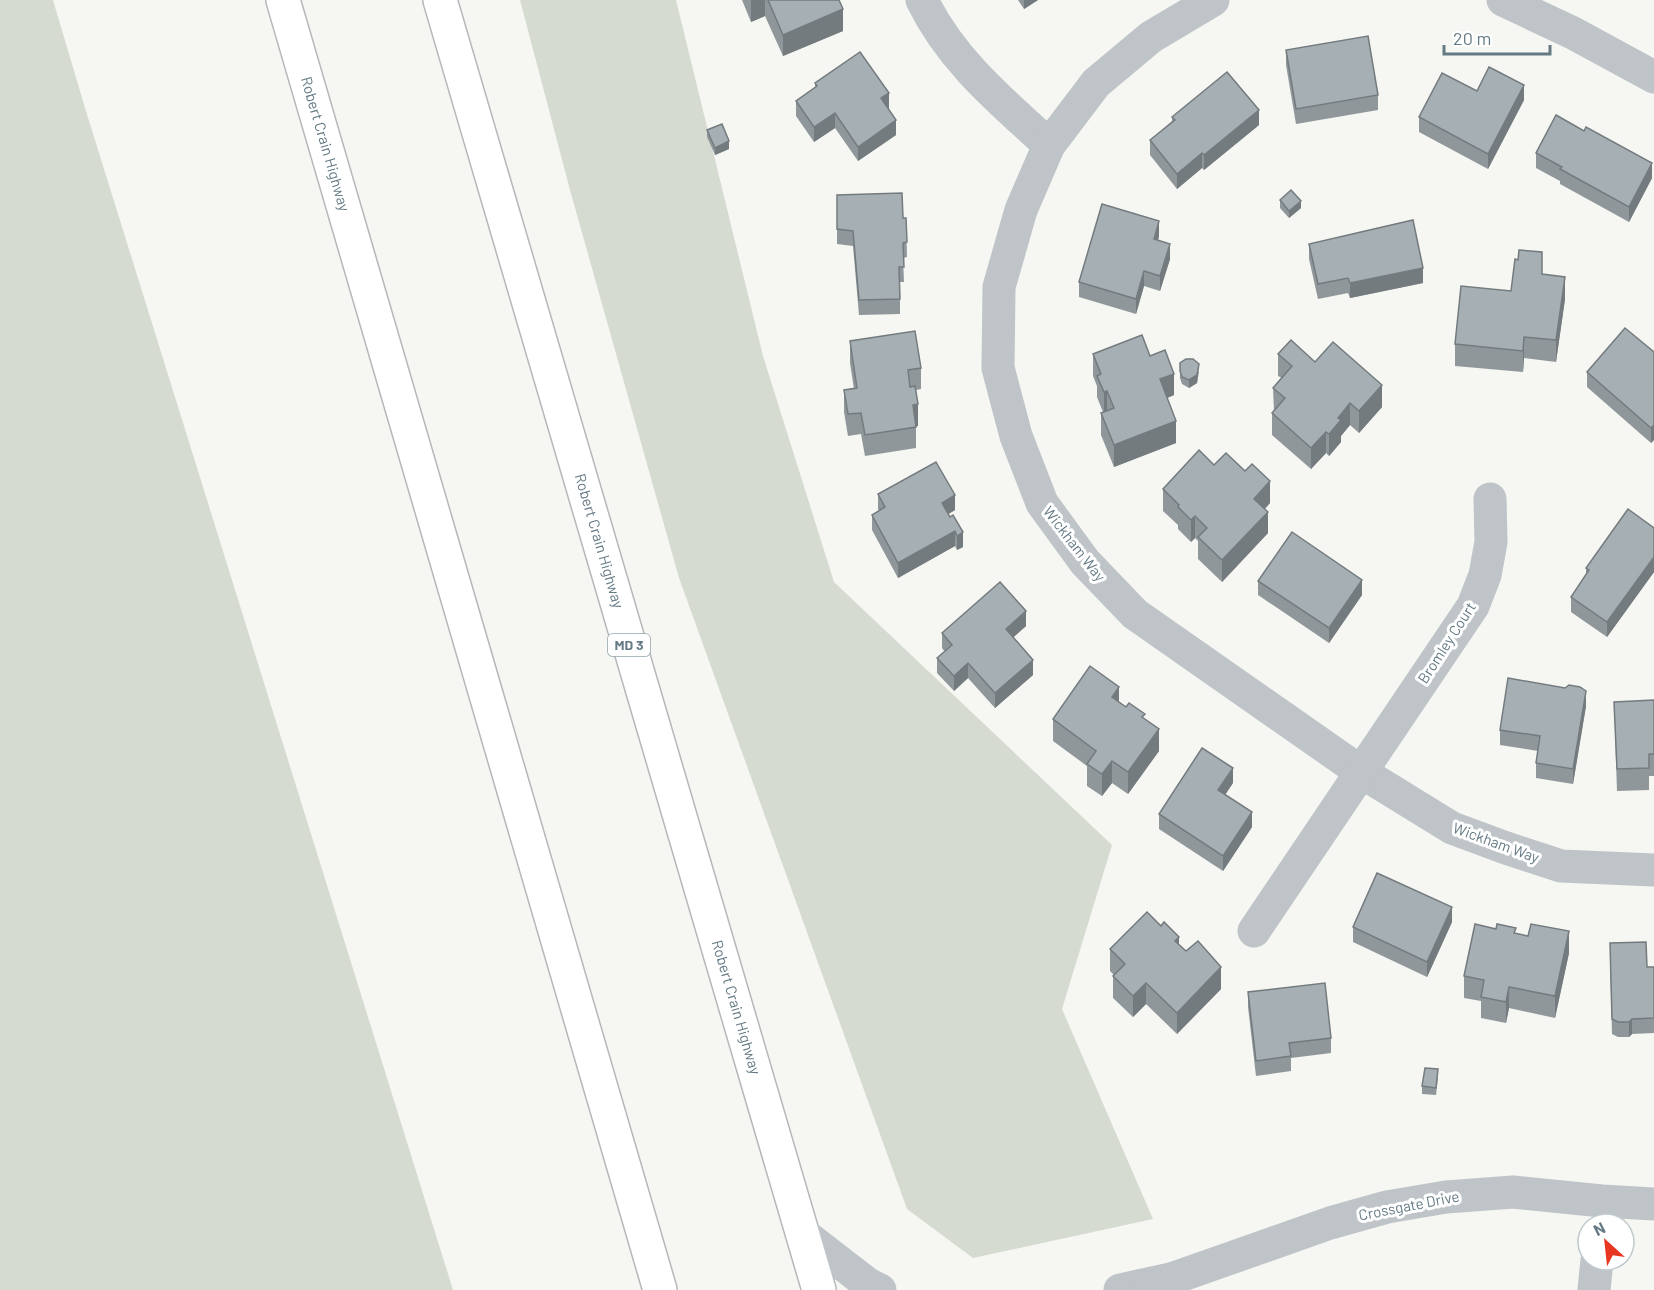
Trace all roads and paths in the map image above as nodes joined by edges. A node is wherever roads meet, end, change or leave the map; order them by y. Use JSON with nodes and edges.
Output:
{"nodes":[{"id":1,"x":283,"y":0,"type":"edge"},
{"id":2,"x":440,"y":0,"type":"edge"},
{"id":3,"x":922,"y":0,"type":"edge"},
{"id":4,"x":1213,"y":0,"type":"edge"},
{"id":5,"x":1503,"y":0,"type":"edge"},
{"id":6,"x":1654,"y":77,"type":"edge"},
{"id":7,"x":1049,"y":145,"type":"junction"},
{"id":8,"x":1490,"y":499,"type":"dead end"},
{"id":9,"x":1361,"y":772,"type":"junction"},
{"id":10,"x":1654,"y":870,"type":"edge"},
{"id":11,"x":1254,"y":931,"type":"dead end"},
{"id":12,"x":1654,"y":1204,"type":"edge"},
{"id":13,"x":1597,"y":1212,"type":"edge"},
{"id":14,"x":1607,"y":1212,"type":"edge"},
{"id":15,"x":802,"y":1233,"type":"junction"},
{"id":16,"x":1596,"y":1272,"type":"edge"},
{"id":17,"x":1162,"y":1284,"type":"edge"},
{"id":18,"x":660,"y":1290,"type":"edge"},
{"id":19,"x":819,"y":1290,"type":"edge"},
{"id":20,"x":880,"y":1290,"type":"edge"},
{"id":21,"x":1120,"y":1290,"type":"edge"},
{"id":22,"x":1594,"y":1290,"type":"edge"}],
"edges":[{"from":1,"to":18,"type":"highway","name":"Robert Crain Highway"},
{"from":2,"to":15,"type":"highway","name":"Robert Crain Highway","number":"MD 3"},
{"from":3,"to":7,"type":"street"},
{"from":4,"to":7,"type":"street","name":"Wickham Way"},
{"from":5,"to":6,"type":"street"},
{"from":7,"to":9,"type":"street","name":"Wickham Way"},
{"from":8,"to":9,"type":"street","name":"Bromley Court"},
{"from":9,"to":10,"type":"street","name":"Wickham Way"},
{"from":9,"to":11,"type":"street","name":"Bromley Court"},
{"from":12,"to":14,"type":"street","name":"Crossgate Drive"},
{"from":13,"to":17,"type":"street","name":"Crossgate Drive"},
{"from":15,"to":19,"type":"highway","name":"Robert Crain Highway","number":"MD 3"},
{"from":15,"to":20,"type":"street"},
{"from":16,"to":22,"type":"street"},
{"from":17,"to":21,"type":"street","name":"Crossgate Drive"}]}
